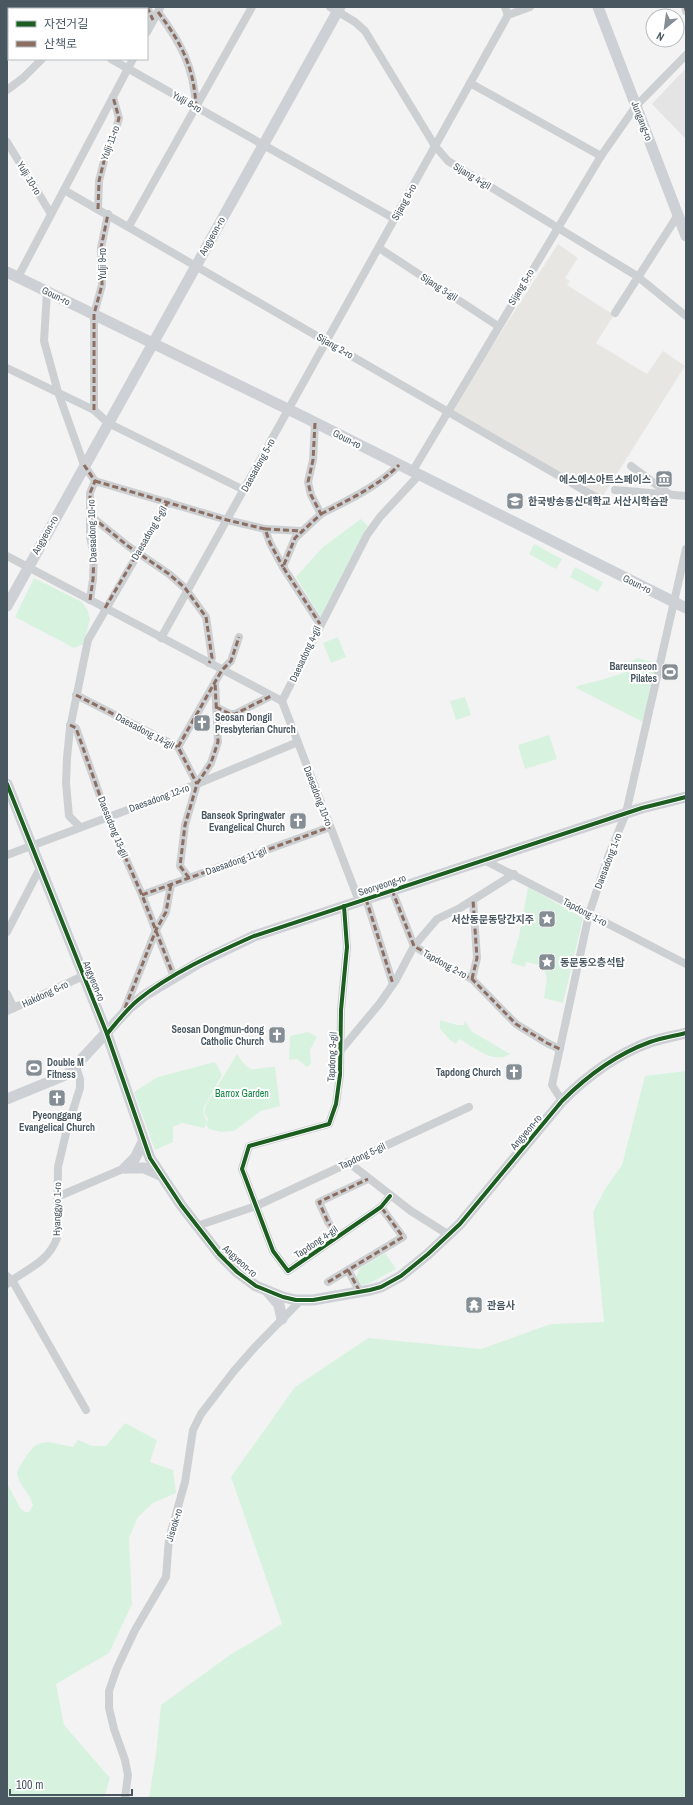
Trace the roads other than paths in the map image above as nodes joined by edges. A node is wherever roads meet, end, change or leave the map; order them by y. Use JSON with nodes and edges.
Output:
{"nodes":[{"id":1,"x":252,"y":7,"type":"edge"},
{"id":2,"x":530,"y":7,"type":"edge"},
{"id":3,"x":598,"y":7,"type":"edge"},
{"id":4,"x":685,"y":7,"type":"edge"},
{"id":5,"x":336,"y":8,"type":"edge"},
{"id":6,"x":148,"y":9,"type":"edge"},
{"id":7,"x":159,"y":9,"type":"edge"},
{"id":8,"x":507,"y":11,"type":"edge"},
{"id":9,"x":686,"y":11,"type":"edge"},
{"id":10,"x":153,"y":20,"type":"junction"},
{"id":11,"x":148,"y":30,"type":"edge"},
{"id":12,"x":686,"y":56,"type":"edge"},
{"id":13,"x":41,"y":60,"type":"edge"},
{"id":14,"x":113,"y":60,"type":"edge"},
{"id":15,"x":132,"y":60,"type":"edge"},
{"id":16,"x":128,"y":69,"type":"junction"},
{"id":17,"x":470,"y":83,"type":"junction"},
{"id":18,"x":7,"y":90,"type":"edge"},
{"id":19,"x":113,"y":97,"type":"junction"},
{"id":20,"x":636,"y":106,"type":"junction"},
{"id":21,"x":196,"y":107,"type":"junction"},
{"id":22,"x":7,"y":142,"type":"edge"},
{"id":23,"x":262,"y":146,"type":"junction"},
{"id":24,"x":435,"y":146,"type":"junction"},
{"id":25,"x":601,"y":156,"type":"junction"},
{"id":26,"x":64,"y":190,"type":"junction"},
{"id":27,"x":98,"y":209,"type":"junction"},
{"id":28,"x":51,"y":214,"type":"junction"},
{"id":29,"x":108,"y":214,"type":"junction"},
{"id":30,"x":678,"y":215,"type":"junction"},
{"id":31,"x":395,"y":219,"type":"junction"},
{"id":32,"x":129,"y":226,"type":"junction"},
{"id":33,"x":557,"y":227,"type":"junction"},
{"id":34,"x":686,"y":236,"type":"edge"},
{"id":35,"x":379,"y":248,"type":"junction"},
{"id":36,"x":196,"y":265,"type":"junction"},
{"id":37,"x":7,"y":272,"type":"edge"},
{"id":38,"x":637,"y":276,"type":"junction"},
{"id":39,"x":18,"y":277,"type":"junction"},
{"id":40,"x":47,"y":291,"type":"junction"},
{"id":41,"x":614,"y":313,"type":"dead end"},
{"id":42,"x":94,"y":314,"type":"junction"},
{"id":43,"x":686,"y":316,"type":"edge"},
{"id":44,"x":498,"y":326,"type":"junction"},
{"id":45,"x":327,"y":341,"type":"junction"},
{"id":46,"x":153,"y":343,"type":"junction"},
{"id":47,"x":7,"y":368,"type":"edge"},
{"id":48,"x":58,"y":392,"type":"junction"},
{"id":49,"x":94,"y":410,"type":"junction"},
{"id":50,"x":289,"y":410,"type":"junction"},
{"id":51,"x":447,"y":411,"type":"junction"},
{"id":52,"x":108,"y":423,"type":"junction"},
{"id":53,"x":315,"y":423,"type":"junction"},
{"id":54,"x":399,"y":465,"type":"junction"},
{"id":55,"x":84,"y":466,"type":"junction"},
{"id":56,"x":631,"y":466,"type":"dead end"},
{"id":57,"x":415,"y":473,"type":"junction"},
{"id":58,"x":95,"y":481,"type":"junction"},
{"id":59,"x":244,"y":490,"type":"junction"},
{"id":60,"x":615,"y":490,"type":"dead end"},
{"id":61,"x":669,"y":495,"type":"junction"},
{"id":62,"x":686,"y":496,"type":"edge"},
{"id":63,"x":168,"y":502,"type":"junction"},
{"id":64,"x":606,"y":503,"type":"dead end"},
{"id":65,"x":321,"y":514,"type":"junction"},
{"id":66,"x":92,"y":517,"type":"junction"},
{"id":67,"x":227,"y":520,"type":"junction"},
{"id":68,"x":265,"y":529,"type":"junction"},
{"id":69,"x":302,"y":531,"type":"junction"},
{"id":70,"x":686,"y":549,"type":"edge"},
{"id":71,"x":138,"y":552,"type":"junction"},
{"id":72,"x":7,"y":556,"type":"edge"},
{"id":73,"x":27,"y":567,"type":"junction"},
{"id":74,"x":283,"y":567,"type":"junction"},
{"id":75,"x":187,"y":591,"type":"junction"},
{"id":76,"x":90,"y":600,"type":"junction"},
{"id":77,"x":673,"y":602,"type":"junction"},
{"id":78,"x":7,"y":606,"type":"edge"},
{"id":79,"x":106,"y":608,"type":"junction"},
{"id":80,"x":686,"y":608,"type":"edge"},
{"id":81,"x":320,"y":624,"type":"junction"},
{"id":82,"x":239,"y":637,"type":"dead end"},
{"id":83,"x":161,"y":638,"type":"junction"},
{"id":84,"x":209,"y":663,"type":"junction"},
{"id":85,"x":222,"y":670,"type":"junction"},
{"id":86,"x":215,"y":682,"type":"junction"},
{"id":87,"x":76,"y":695,"type":"junction"},
{"id":88,"x":271,"y":696,"type":"junction"},
{"id":89,"x":282,"y":702,"type":"junction"},
{"id":90,"x":216,"y":707,"type":"junction"},
{"id":91,"x":70,"y":725,"type":"junction"},
{"id":92,"x":298,"y":742,"type":"junction"},
{"id":93,"x":178,"y":747,"type":"junction"},
{"id":94,"x":7,"y":784,"type":"edge"},
{"id":95,"x":197,"y":784,"type":"junction"},
{"id":96,"x":686,"y":797,"type":"edge"},
{"id":97,"x":626,"y":813,"type":"junction"},
{"id":98,"x":107,"y":816,"type":"junction"},
{"id":99,"x":80,"y":827,"type":"junction"},
{"id":100,"x":330,"y":827,"type":"junction"},
{"id":101,"x":32,"y":846,"type":"junction"},
{"id":102,"x":7,"y":856,"type":"edge"},
{"id":103,"x":484,"y":860,"type":"junction"},
{"id":104,"x":40,"y":868,"type":"junction"},
{"id":105,"x":514,"y":874,"type":"junction"},
{"id":106,"x":189,"y":878,"type":"junction"},
{"id":107,"x":170,"y":884,"type":"junction"},
{"id":108,"x":392,"y":890,"type":"junction"},
{"id":109,"x":142,"y":895,"type":"junction"},
{"id":110,"x":362,"y":900,"type":"junction"},
{"id":111,"x":473,"y":900,"type":"junction"},
{"id":112,"x":344,"y":906,"type":"junction"},
{"id":113,"x":589,"y":914,"type":"junction"},
{"id":114,"x":156,"y":930,"type":"junction"},
{"id":115,"x":7,"y":932,"type":"edge"},
{"id":116,"x":414,"y":946,"type":"junction"},
{"id":117,"x":686,"y":964,"type":"edge"},
{"id":118,"x":83,"y":976,"type":"junction"},
{"id":119,"x":174,"y":977,"type":"junction"},
{"id":120,"x":472,"y":979,"type":"junction"},
{"id":121,"x":393,"y":984,"type":"junction"},
{"id":122,"x":7,"y":994,"type":"edge"},
{"id":123,"x":10,"y":1010,"type":"edge"},
{"id":124,"x":122,"y":1016,"type":"junction"},
{"id":125,"x":686,"y":1033,"type":"edge"},
{"id":126,"x":107,"y":1034,"type":"junction"},
{"id":127,"x":560,"y":1049,"type":"junction"},
{"id":128,"x":341,"y":1050,"type":"junction"},
{"id":129,"x":76,"y":1067,"type":"junction"},
{"id":130,"x":7,"y":1099,"type":"edge"},
{"id":131,"x":562,"y":1101,"type":"junction"},
{"id":132,"x":469,"y":1106,"type":"dead end"},
{"id":133,"x":144,"y":1142,"type":"junction"},
{"id":134,"x":348,"y":1162,"type":"junction"},
{"id":135,"x":125,"y":1168,"type":"junction"},
{"id":136,"x":162,"y":1177,"type":"junction"},
{"id":137,"x":368,"y":1179,"type":"junction"},
{"id":138,"x":390,"y":1196,"type":"junction"},
{"id":139,"x":57,"y":1197,"type":"junction"},
{"id":140,"x":256,"y":1206,"type":"junction"},
{"id":141,"x":381,"y":1206,"type":"junction"},
{"id":142,"x":197,"y":1226,"type":"junction"},
{"id":143,"x":338,"y":1236,"type":"junction"},
{"id":144,"x":449,"y":1236,"type":"junction"},
{"id":145,"x":348,"y":1270,"type":"junction"},
{"id":146,"x":9,"y":1280,"type":"edge"},
{"id":147,"x":328,"y":1282,"type":"dead end"},
{"id":148,"x":266,"y":1291,"type":"junction"},
{"id":149,"x":360,"y":1292,"type":"junction"},
{"id":150,"x":301,"y":1300,"type":"junction"},
{"id":151,"x":282,"y":1319,"type":"junction"},
{"id":152,"x":86,"y":1410,"type":"dead end"},
{"id":153,"x":125,"y":1798,"type":"edge"}],
"edges":[{"from":1,"to":21,"type":"street"},
{"from":2,"to":8,"type":"street","name":"Sijang 6-ro"},
{"from":3,"to":20,"type":"street","name":"Jungang-ro"},
{"from":4,"to":9,"type":"street"},
{"from":5,"to":23,"type":"street","name":"Angyeon-ro"},
{"from":5,"to":24,"type":"street","name":"Sijang 4-gil"},
{"from":6,"to":10,"type":"street"},
{"from":7,"to":10,"type":"street"},
{"from":7,"to":21,"type":"street"},
{"from":8,"to":17,"type":"street","name":"Sijang 6-ro"},
{"from":10,"to":11,"type":"street"},
{"from":12,"to":20,"type":"street","name":"Sijang 5-ro"},
{"from":13,"to":18,"type":"street"},
{"from":14,"to":16,"type":"street","name":"Yulji 8-ro"},
{"from":15,"to":16,"type":"street"},
{"from":16,"to":19,"type":"street"},
{"from":16,"to":21,"type":"street","name":"Yulji 8-ro"},
{"from":17,"to":24,"type":"street","name":"Sijang 6-ro"},
{"from":17,"to":25,"type":"street"},
{"from":19,"to":26,"type":"street"},
{"from":19,"to":27,"type":"street","name":"Yulji 11-ro"},
{"from":20,"to":25,"type":"street","name":"Sijang 5-ro"},
{"from":20,"to":30,"type":"street","name":"Jungang-ro"},
{"from":21,"to":23,"type":"street","name":"Yulji 8-ro"},
{"from":21,"to":32,"type":"street"},
{"from":22,"to":28,"type":"street","name":"Yulji 10-ro"},
{"from":23,"to":31,"type":"street","name":"Yulji 8-ro"},
{"from":23,"to":36,"type":"street","name":"Angyeon-ro"},
{"from":24,"to":31,"type":"street","name":"Sijang 6-ro"},
{"from":24,"to":33,"type":"street","name":"Sijang 4-gil"},
{"from":25,"to":33,"type":"street","name":"Sijang 5-ro"},
{"from":26,"to":27,"type":"street","name":"Sijang 2-ro"},
{"from":26,"to":28,"type":"street"},
{"from":27,"to":29,"type":"street","name":"Sijang 2-ro"},
{"from":28,"to":39,"type":"street"},
{"from":29,"to":32,"type":"street","name":"Sijang 2-ro"},
{"from":29,"to":42,"type":"street","name":"Yulji 9-ro"},
{"from":30,"to":34,"type":"street","name":"Jungang-ro"},
{"from":30,"to":38,"type":"street"},
{"from":31,"to":35,"type":"street","name":"Sijang 6-ro"},
{"from":32,"to":36,"type":"street","name":"Sijang 2-ro"},
{"from":33,"to":38,"type":"street","name":"Sijang 4-gil"},
{"from":33,"to":44,"type":"street","name":"Sijang 5-ro"},
{"from":35,"to":44,"type":"street","name":"Sijang 3-gil"},
{"from":35,"to":45,"type":"street","name":"Sijang 6-ro"},
{"from":36,"to":45,"type":"street","name":"Sijang 2-ro"},
{"from":36,"to":46,"type":"street","name":"Angyeon-ro"},
{"from":37,"to":39,"type":"street","name":"Goun-ro"},
{"from":38,"to":41,"type":"street"},
{"from":38,"to":43,"type":"street","name":"Sijang 4-gil"},
{"from":39,"to":40,"type":"street","name":"Goun-ro"},
{"from":40,"to":42,"type":"street","name":"Goun-ro"},
{"from":40,"to":48,"type":"street"},
{"from":42,"to":46,"type":"street","name":"Goun-ro"},
{"from":42,"to":49,"type":"street","name":"Yulji 9-ro"},
{"from":44,"to":51,"type":"street","name":"Sijang 5-ro"},
{"from":45,"to":50,"type":"street","name":"Sijang 6-ro"},
{"from":45,"to":51,"type":"street","name":"Sijang 2-ro"},
{"from":46,"to":50,"type":"street","name":"Goun-ro"},
{"from":46,"to":52,"type":"street","name":"Angyeon-ro"},
{"from":47,"to":48,"type":"street"},
{"from":48,"to":49,"type":"street"},
{"from":48,"to":55,"type":"street"},
{"from":49,"to":52,"type":"street"},
{"from":50,"to":53,"type":"street","name":"Goun-ro"},
{"from":50,"to":59,"type":"street","name":"Daesadong 5-ro"},
{"from":51,"to":57,"type":"street","name":"Sijang 5-ro"},
{"from":51,"to":64,"type":"street","name":"Sijang 2-ro"},
{"from":52,"to":55,"type":"street","name":"Angyeon-ro"},
{"from":52,"to":59,"type":"street"},
{"from":53,"to":54,"type":"street","name":"Goun-ro"},
{"from":53,"to":65,"type":"street"},
{"from":54,"to":57,"type":"street","name":"Goun-ro"},
{"from":54,"to":65,"type":"street"},
{"from":55,"to":58,"type":"street"},
{"from":55,"to":73,"type":"street","name":"Angyeon-ro"},
{"from":56,"to":61,"type":"street"},
{"from":57,"to":77,"type":"street","name":"Goun-ro"},
{"from":57,"to":81,"type":"street","name":"Sijang 5-ro"},
{"from":58,"to":63,"type":"street","name":"Daesadong 6-gil"},
{"from":58,"to":66,"type":"street","name":"Daesadong 10-ro"},
{"from":59,"to":67,"type":"street","name":"Daesadong 5-ro"},
{"from":60,"to":61,"type":"street"},
{"from":61,"to":62,"type":"street"},
{"from":63,"to":67,"type":"street"},
{"from":63,"to":71,"type":"street","name":"Daesadong 6-gil"},
{"from":65,"to":69,"type":"street"},
{"from":66,"to":71,"type":"street"},
{"from":66,"to":76,"type":"street","name":"Daesadong 10-ro"},
{"from":67,"to":68,"type":"street"},
{"from":67,"to":75,"type":"street","name":"Daesadong 5-ro"},
{"from":68,"to":69,"type":"street"},
{"from":68,"to":74,"type":"street","name":"Daesadong 4-gil"},
{"from":69,"to":74,"type":"street"},
{"from":70,"to":77,"type":"street","name":"Daesadong 1-ro"},
{"from":71,"to":75,"type":"street"},
{"from":71,"to":79,"type":"street","name":"Daesadong 6-gil"},
{"from":72,"to":73,"type":"street"},
{"from":73,"to":76,"type":"street"},
{"from":73,"to":78,"type":"street","name":"Angyeon-ro"},
{"from":74,"to":81,"type":"street","name":"Daesadong 4-gil"},
{"from":75,"to":83,"type":"street","name":"Daesadong 5-ro"},
{"from":75,"to":84,"type":"street"},
{"from":76,"to":79,"type":"street"},
{"from":77,"to":80,"type":"street","name":"Goun-ro"},
{"from":77,"to":97,"type":"street","name":"Daesadong 1-ro"},
{"from":79,"to":83,"type":"street"},
{"from":79,"to":87,"type":"street"},
{"from":81,"to":89,"type":"street","name":"Daesadong 4-gil"},
{"from":82,"to":85,"type":"street"},
{"from":83,"to":84,"type":"street"},
{"from":84,"to":85,"type":"street"},
{"from":85,"to":86,"type":"street"},
{"from":85,"to":88,"type":"street"},
{"from":86,"to":90,"type":"street"},
{"from":86,"to":93,"type":"street"},
{"from":87,"to":91,"type":"street"},
{"from":87,"to":93,"type":"street","name":"Daesadong 14-gil"},
{"from":88,"to":89,"type":"street"},
{"from":88,"to":90,"type":"street"},
{"from":89,"to":92,"type":"street","name":"Daesadong 10-ro"},
{"from":90,"to":95,"type":"street"},
{"from":91,"to":98,"type":"street","name":"Daesadong 13-gil"},
{"from":91,"to":99,"type":"street"},
{"from":92,"to":95,"type":"street","name":"Daesadong 12-ro"},
{"from":92,"to":100,"type":"street","name":"Daesadong 10-ro"},
{"from":93,"to":95,"type":"street","name":"Daesadong 14-gil"},
{"from":94,"to":101,"type":"street","name":"Angyeon-ro"},
{"from":95,"to":98,"type":"street","name":"Daesadong 12-ro"},
{"from":95,"to":106,"type":"street","name":"Daesadong 12-ro"},
{"from":96,"to":97,"type":"street","name":"Seoryeong-ro"},
{"from":97,"to":103,"type":"street","name":"Seoryeong-ro"},
{"from":97,"to":113,"type":"street","name":"Daesadong 1-ro"},
{"from":98,"to":99,"type":"street","name":"Daesadong 12-ro"},
{"from":98,"to":109,"type":"street","name":"Daesadong 13-gil"},
{"from":99,"to":101,"type":"street","name":"Daesadong 12-ro"},
{"from":100,"to":106,"type":"street","name":"Daesadong 11-gil"},
{"from":100,"to":110,"type":"street","name":"Daesadong 10-ro"},
{"from":101,"to":102,"type":"street","name":"Daesadong 12-ro"},
{"from":101,"to":104,"type":"street","name":"Angyeon-ro"},
{"from":103,"to":105,"type":"street","name":"Tapdong 1-ro"},
{"from":103,"to":108,"type":"street","name":"Seoryeong-ro"},
{"from":104,"to":115,"type":"street"},
{"from":104,"to":118,"type":"street","name":"Angyeon-ro"},
{"from":105,"to":111,"type":"street"},
{"from":105,"to":113,"type":"street","name":"Tapdong 1-ro"},
{"from":106,"to":107,"type":"street","name":"Daesadong 11-gil"},
{"from":107,"to":109,"type":"street","name":"Daesadong 11-gil"},
{"from":107,"to":114,"type":"street"},
{"from":108,"to":110,"type":"street","name":"Seoryeong-ro"},
{"from":108,"to":116,"type":"street","name":"Tapdong 2-ro"},
{"from":109,"to":114,"type":"street","name":"Daesadong 13-gil"},
{"from":110,"to":112,"type":"street","name":"Seoryeong-ro"},
{"from":110,"to":121,"type":"street","name":"Daesadong 10-ro"},
{"from":111,"to":116,"type":"street"},
{"from":111,"to":120,"type":"street"},
{"from":112,"to":119,"type":"street","name":"Seoryeong-ro"},
{"from":112,"to":128,"type":"street","name":"Tapdong 3-gil"},
{"from":113,"to":117,"type":"street","name":"Tapdong 1-ro"},
{"from":113,"to":127,"type":"street","name":"Daesadong 1-ro"},
{"from":114,"to":119,"type":"street","name":"Daesadong 13-gil"},
{"from":114,"to":124,"type":"street"},
{"from":116,"to":120,"type":"street","name":"Tapdong 2-ro"},
{"from":116,"to":121,"type":"street"},
{"from":118,"to":123,"type":"street","name":"Hakdong 6-ro"},
{"from":118,"to":126,"type":"street","name":"Angyeon-ro"},
{"from":119,"to":124,"type":"street","name":"Seoryeong-ro"},
{"from":120,"to":127,"type":"street","name":"Tapdong 2-ro"},
{"from":121,"to":128,"type":"street"},
{"from":122,"to":123,"type":"street"},
{"from":124,"to":126,"type":"street","name":"Seoryeong-ro"},
{"from":125,"to":131,"type":"street","name":"Angyeon-ro"},
{"from":126,"to":129,"type":"street","name":"Seoryeong-ro"},
{"from":126,"to":133,"type":"street","name":"Angyeon-ro"},
{"from":127,"to":131,"type":"street","name":"Daesadong 1-ro"},
{"from":128,"to":140,"type":"street","name":"Tapdong 3-gil"},
{"from":129,"to":130,"type":"street","name":"Seoryeong-ro"},
{"from":129,"to":139,"type":"street","name":"Hyanggyo 1-ro"},
{"from":131,"to":144,"type":"street","name":"Angyeon-ro"},
{"from":132,"to":134,"type":"street","name":"Tapdong 5-gil"},
{"from":133,"to":135,"type":"street"},
{"from":133,"to":136,"type":"street","name":"Angyeon-ro"},
{"from":134,"to":137,"type":"street"},
{"from":134,"to":140,"type":"street","name":"Tapdong 5-gil"},
{"from":135,"to":136,"type":"street"},
{"from":135,"to":139,"type":"street"},
{"from":136,"to":142,"type":"street","name":"Angyeon-ro"},
{"from":137,"to":138,"type":"street"},
{"from":137,"to":143,"type":"street"},
{"from":138,"to":141,"type":"street","name":"Tapdong 4-gil"},
{"from":138,"to":144,"type":"street"},
{"from":139,"to":146,"type":"street","name":"Hyanggyo 1-ro"},
{"from":140,"to":142,"type":"street","name":"Tapdong 5-gil"},
{"from":140,"to":143,"type":"street","name":"Tapdong 4-gil"},
{"from":141,"to":143,"type":"street","name":"Tapdong 4-gil"},
{"from":141,"to":145,"type":"street"},
{"from":142,"to":148,"type":"street","name":"Angyeon-ro"},
{"from":144,"to":149,"type":"street","name":"Angyeon-ro"},
{"from":145,"to":147,"type":"street"},
{"from":145,"to":149,"type":"street"},
{"from":146,"to":152,"type":"street","name":"Hyanggyo 1-ro"},
{"from":148,"to":150,"type":"street","name":"Angyeon-ro"},
{"from":148,"to":151,"type":"street"},
{"from":149,"to":150,"type":"street","name":"Angyeon-ro"},
{"from":150,"to":151,"type":"street","name":"Jiseok-ro"},
{"from":151,"to":153,"type":"street","name":"Jiseok-ro"}]}
